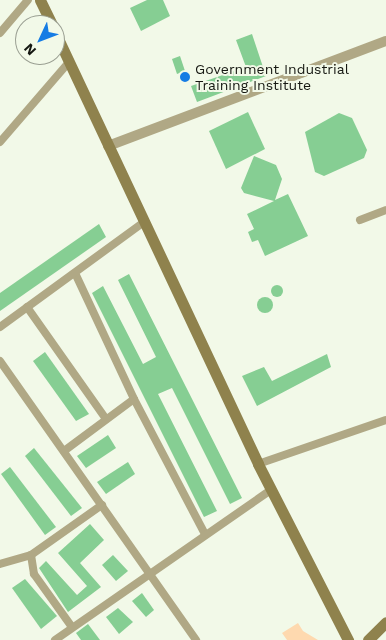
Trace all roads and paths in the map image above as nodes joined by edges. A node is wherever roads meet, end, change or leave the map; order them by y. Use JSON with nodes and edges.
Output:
{"nodes":[{"id":1,"x":28,"y":0,"type":"edge"},
{"id":2,"x":40,"y":0,"type":"edge"},
{"id":3,"x":47,"y":15,"type":"edge"},
{"id":4,"x":0,"y":33,"type":"edge"},
{"id":5,"x":386,"y":40,"type":"edge"},
{"id":6,"x":65,"y":53,"type":"edge"},
{"id":7,"x":69,"y":62,"type":"junction"},
{"id":8,"x":0,"y":142,"type":"edge"},
{"id":9,"x":108,"y":146,"type":"junction"},
{"id":10,"x":386,"y":210,"type":"edge"},
{"id":11,"x":360,"y":220,"type":"dead end"},
{"id":12,"x":144,"y":222,"type":"junction"},
{"id":13,"x":75,"y":273,"type":"junction"},
{"id":14,"x":28,"y":307,"type":"junction"},
{"id":15,"x":0,"y":327,"type":"edge"},
{"id":16,"x":0,"y":361,"type":"edge"},
{"id":17,"x":134,"y":400,"type":"junction"},
{"id":18,"x":106,"y":419,"type":"junction"},
{"id":19,"x":386,"y":420,"type":"edge"},
{"id":20,"x":64,"y":451,"type":"junction"},
{"id":21,"x":258,"y":464,"type":"junction"},
{"id":22,"x":271,"y":490,"type":"junction"},
{"id":23,"x":102,"y":505,"type":"junction"},
{"id":24,"x":205,"y":534,"type":"junction"},
{"id":25,"x":30,"y":555,"type":"junction"},
{"id":26,"x":0,"y":564,"type":"edge"},
{"id":27,"x":149,"y":572,"type":"junction"},
{"id":28,"x":386,"y":622,"type":"edge"},
{"id":29,"x":72,"y":627,"type":"junction"},
{"id":30,"x":55,"y":640,"type":"edge"},
{"id":31,"x":196,"y":640,"type":"edge"},
{"id":32,"x":348,"y":640,"type":"edge"},
{"id":33,"x":368,"y":640,"type":"edge"}],
"edges":[{"from":1,"to":4,"type":"street"},
{"from":2,"to":3,"type":"main road"},
{"from":5,"to":9,"type":"street"},
{"from":6,"to":7,"type":"main road"},
{"from":7,"to":8,"type":"street"},
{"from":7,"to":9,"type":"main road"},
{"from":9,"to":12,"type":"main road"},
{"from":10,"to":11,"type":"street"},
{"from":12,"to":13,"type":"street"},
{"from":12,"to":21,"type":"main road"},
{"from":13,"to":14,"type":"street"},
{"from":13,"to":17,"type":"street"},
{"from":14,"to":15,"type":"street"},
{"from":14,"to":18,"type":"street"},
{"from":16,"to":20,"type":"street"},
{"from":17,"to":18,"type":"street"},
{"from":17,"to":24,"type":"street"},
{"from":18,"to":20,"type":"street"},
{"from":19,"to":21,"type":"street"},
{"from":20,"to":23,"type":"street"},
{"from":21,"to":22,"type":"main road"},
{"from":22,"to":24,"type":"street"},
{"from":22,"to":32,"type":"main road"},
{"from":23,"to":25,"type":"street"},
{"from":23,"to":27,"type":"street"},
{"from":24,"to":27,"type":"street"},
{"from":25,"to":26,"type":"street"},
{"from":25,"to":29,"type":"street"},
{"from":27,"to":29,"type":"street"},
{"from":27,"to":31,"type":"street"},
{"from":28,"to":33,"type":"main road"},
{"from":29,"to":30,"type":"street"}]}
